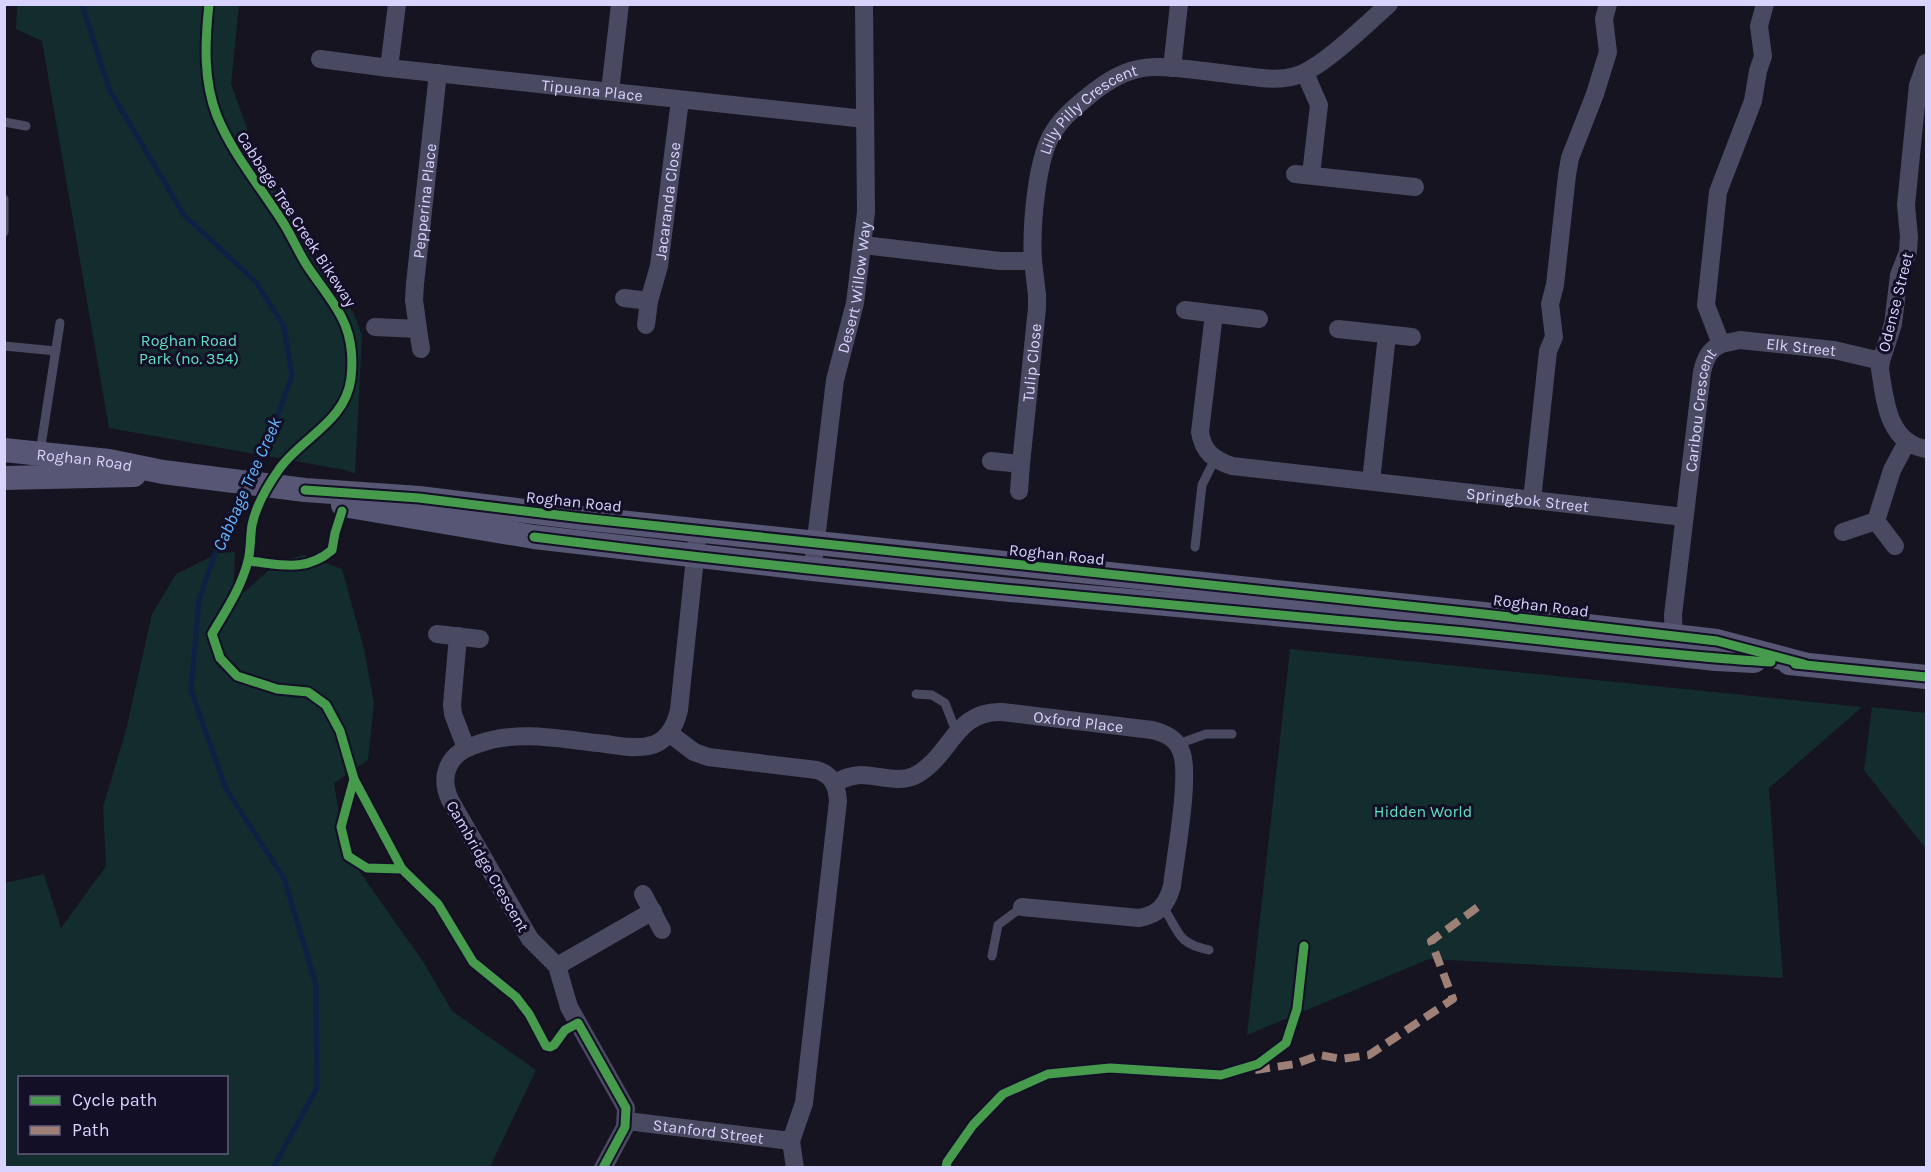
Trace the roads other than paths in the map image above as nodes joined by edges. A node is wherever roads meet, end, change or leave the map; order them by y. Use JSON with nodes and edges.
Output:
{"nodes":[{"id":1,"x":397,"y":4,"type":"edge"},
{"id":2,"x":620,"y":4,"type":"edge"},
{"id":3,"x":864,"y":4,"type":"edge"},
{"id":4,"x":1179,"y":4,"type":"edge"},
{"id":5,"x":1389,"y":4,"type":"edge"},
{"id":6,"x":1608,"y":4,"type":"edge"},
{"id":7,"x":1765,"y":4,"type":"edge"},
{"id":8,"x":320,"y":59,"type":"dead end"},
{"id":9,"x":1926,"y":63,"type":"edge"},
{"id":10,"x":389,"y":68,"type":"junction"},
{"id":11,"x":1172,"y":68,"type":"junction"},
{"id":12,"x":1305,"y":73,"type":"junction"},
{"id":13,"x":438,"y":74,"type":"junction"},
{"id":14,"x":610,"y":92,"type":"junction"},
{"id":15,"x":680,"y":100,"type":"junction"},
{"id":16,"x":865,"y":119,"type":"junction"},
{"id":17,"x":4,"y":122,"type":"edge"},
{"id":18,"x":26,"y":126,"type":"dead end"},
{"id":19,"x":1415,"y":187,"type":"dead end"},
{"id":20,"x":4,"y":199,"type":"edge"},
{"id":21,"x":4,"y":232,"type":"edge"},
{"id":22,"x":863,"y":245,"type":"junction"},
{"id":23,"x":1918,"y":246,"type":"edge"},
{"id":24,"x":1033,"y":261,"type":"junction"},
{"id":25,"x":624,"y":298,"type":"dead end"},
{"id":26,"x":649,"y":300,"type":"junction"},
{"id":27,"x":1185,"y":310,"type":"dead end"},
{"id":28,"x":1214,"y":314,"type":"junction"},
{"id":29,"x":1259,"y":319,"type":"dead end"},
{"id":30,"x":60,"y":323,"type":"dead end"},
{"id":31,"x":646,"y":325,"type":"dead end"},
{"id":32,"x":375,"y":327,"type":"dead end"},
{"id":33,"x":418,"y":328,"type":"junction"},
{"id":34,"x":1338,"y":329,"type":"dead end"},
{"id":35,"x":1387,"y":335,"type":"junction"},
{"id":36,"x":1412,"y":338,"type":"dead end"},
{"id":37,"x":1722,"y":344,"type":"junction"},
{"id":38,"x":4,"y":346,"type":"edge"},
{"id":39,"x":421,"y":349,"type":"dead end"},
{"id":40,"x":56,"y":351,"type":"junction"},
{"id":41,"x":1881,"y":361,"type":"junction"},
{"id":42,"x":1906,"y":442,"type":"junction"},
{"id":43,"x":4,"y":450,"type":"edge"},
{"id":44,"x":1926,"y":450,"type":"edge"},
{"id":45,"x":1215,"y":459,"type":"junction"},
{"id":46,"x":991,"y":461,"type":"dead end"},
{"id":47,"x":1021,"y":464,"type":"junction"},
{"id":48,"x":38,"y":466,"type":"junction"},
{"id":49,"x":4,"y":478,"type":"edge"},
{"id":50,"x":1371,"y":481,"type":"junction"},
{"id":51,"x":298,"y":489,"type":"junction"},
{"id":52,"x":1018,"y":491,"type":"dead end"},
{"id":53,"x":1532,"y":500,"type":"junction"},
{"id":54,"x":1684,"y":518,"type":"junction"},
{"id":55,"x":1876,"y":521,"type":"junction"},
{"id":56,"x":698,"y":529,"type":"junction"},
{"id":57,"x":1843,"y":532,"type":"dead end"},
{"id":58,"x":816,"y":543,"type":"junction"},
{"id":59,"x":1894,"y":546,"type":"dead end"},
{"id":60,"x":1195,"y":547,"type":"dead end"},
{"id":61,"x":695,"y":555,"type":"junction"},
{"id":62,"x":812,"y":569,"type":"junction"},
{"id":63,"x":437,"y":634,"type":"dead end"},
{"id":64,"x":458,"y":636,"type":"junction"},
{"id":65,"x":480,"y":639,"type":"dead end"},
{"id":66,"x":1674,"y":645,"type":"junction"},
{"id":67,"x":1926,"y":677,"type":"edge"},
{"id":68,"x":916,"y":694,"type":"dead end"},
{"id":69,"x":669,"y":733,"type":"junction"},
{"id":70,"x":957,"y":734,"type":"junction"},
{"id":71,"x":1232,"y":734,"type":"dead end"},
{"id":72,"x":1178,"y":744,"type":"junction"},
{"id":73,"x":466,"y":748,"type":"junction"},
{"id":74,"x":834,"y":783,"type":"junction"},
{"id":75,"x":644,"y":894,"type":"dead end"},
{"id":76,"x":1022,"y":907,"type":"joint"},
{"id":77,"x":1163,"y":907,"type":"junction"},
{"id":78,"x":653,"y":912,"type":"junction"},
{"id":79,"x":662,"y":930,"type":"dead end"},
{"id":80,"x":1209,"y":950,"type":"dead end"},
{"id":81,"x":992,"y":956,"type":"dead end"},
{"id":82,"x":557,"y":966,"type":"junction"},
{"id":83,"x":627,"y":1121,"type":"junction"},
{"id":84,"x":791,"y":1141,"type":"junction"},
{"id":85,"x":603,"y":1167,"type":"edge"},
{"id":86,"x":795,"y":1167,"type":"edge"}],
"edges":[{"from":1,"to":10,"type":"street"},
{"from":2,"to":14,"type":"street"},
{"from":3,"to":16,"type":"street","name":"Desert Willow Way"},
{"from":4,"to":11,"type":"street"},
{"from":5,"to":12,"type":"street","name":"Lilly Pilly Crescent"},
{"from":6,"to":53,"type":"street"},
{"from":7,"to":37,"type":"street","name":"Caribou Crescent"},
{"from":8,"to":10,"type":"street","name":"Tipuana Place"},
{"from":9,"to":23,"type":"street","name":"Odense Street"},
{"from":10,"to":13,"type":"street","name":"Tipuana Place"},
{"from":11,"to":12,"type":"street","name":"Lilly Pilly Crescent"},
{"from":11,"to":24,"type":"street","name":"Lilly Pilly Crescent"},
{"from":12,"to":19,"type":"street"},
{"from":13,"to":14,"type":"street","name":"Tipuana Place"},
{"from":13,"to":33,"type":"street","name":"Pepperina Place"},
{"from":14,"to":15,"type":"street","name":"Tipuana Place"},
{"from":15,"to":16,"type":"street","name":"Tipuana Place"},
{"from":15,"to":26,"type":"street","name":"Jacaranda Close"},
{"from":16,"to":22,"type":"street","name":"Desert Willow Way"},
{"from":17,"to":18,"type":"lane"},
{"from":20,"to":21,"type":"lane"},
{"from":22,"to":24,"type":"street"},
{"from":22,"to":58,"type":"street","name":"Desert Willow Way"},
{"from":23,"to":41,"type":"street","name":"Odense Street"},
{"from":24,"to":47,"type":"street","name":"Tulip Close"},
{"from":25,"to":26,"type":"street"},
{"from":26,"to":31,"type":"street","name":"Jacaranda Close"},
{"from":27,"to":28,"type":"street"},
{"from":28,"to":29,"type":"street"},
{"from":28,"to":45,"type":"street"},
{"from":30,"to":40,"type":"lane"},
{"from":32,"to":33,"type":"street"},
{"from":33,"to":39,"type":"street","name":"Pepperina Place"},
{"from":34,"to":35,"type":"street"},
{"from":35,"to":36,"type":"street"},
{"from":35,"to":50,"type":"street"},
{"from":37,"to":41,"type":"street","name":"Elk Street"},
{"from":37,"to":54,"type":"street","name":"Caribou Crescent"},
{"from":38,"to":40,"type":"lane"},
{"from":40,"to":48,"type":"lane"},
{"from":41,"to":42,"type":"street","name":"Odense Street"},
{"from":42,"to":44,"type":"street"},
{"from":42,"to":55,"type":"street"},
{"from":43,"to":48,"type":"main road","name":"Roghan Road"},
{"from":45,"to":50,"type":"street","name":"Springbok Street"},
{"from":45,"to":60,"type":"lane"},
{"from":46,"to":47,"type":"street"},
{"from":47,"to":52,"type":"street","name":"Tulip Close"},
{"from":48,"to":49,"type":"main road","name":"Roghan Road"},
{"from":48,"to":51,"type":"main road","name":"Roghan Road"},
{"from":50,"to":53,"type":"street","name":"Springbok Street"},
{"from":51,"to":56,"type":"main road","name":"Roghan Road"},
{"from":51,"to":61,"type":"main road","name":"Roghan Road"},
{"from":53,"to":54,"type":"street","name":"Springbok Street"},
{"from":54,"to":66,"type":"street","name":"Caribou Crescent"},
{"from":55,"to":57,"type":"street"},
{"from":55,"to":59,"type":"street"},
{"from":56,"to":58,"type":"main road","name":"Roghan Road"},
{"from":56,"to":61,"type":"street"},
{"from":58,"to":62,"type":"street","name":"Desert Willow Way"},
{"from":58,"to":66,"type":"main road","name":"Roghan Road"},
{"from":61,"to":62,"type":"main road","name":"Roghan Road"},
{"from":61,"to":69,"type":"street"},
{"from":62,"to":66,"type":"main road","name":"Roghan Road"},
{"from":63,"to":64,"type":"street"},
{"from":64,"to":65,"type":"street"},
{"from":64,"to":73,"type":"street"},
{"from":66,"to":67,"type":"main road","name":"Roghan Road"},
{"from":68,"to":70,"type":"lane"},
{"from":69,"to":73,"type":"street"},
{"from":69,"to":74,"type":"street"},
{"from":70,"to":72,"type":"street","name":"Oxford Place"},
{"from":70,"to":74,"type":"street","name":"Oxford Place"},
{"from":71,"to":72,"type":"lane"},
{"from":72,"to":77,"type":"street"},
{"from":73,"to":82,"type":"street","name":"Cambridge Crescent"},
{"from":74,"to":84,"type":"street"},
{"from":75,"to":78,"type":"street"},
{"from":76,"to":77,"type":"street"},
{"from":76,"to":81,"type":"lane"},
{"from":77,"to":80,"type":"lane"},
{"from":78,"to":79,"type":"street"},
{"from":78,"to":82,"type":"street"},
{"from":82,"to":83,"type":"street"},
{"from":83,"to":84,"type":"street","name":"Stanford Street"},
{"from":83,"to":85,"type":"street"},
{"from":84,"to":86,"type":"street"}]}
